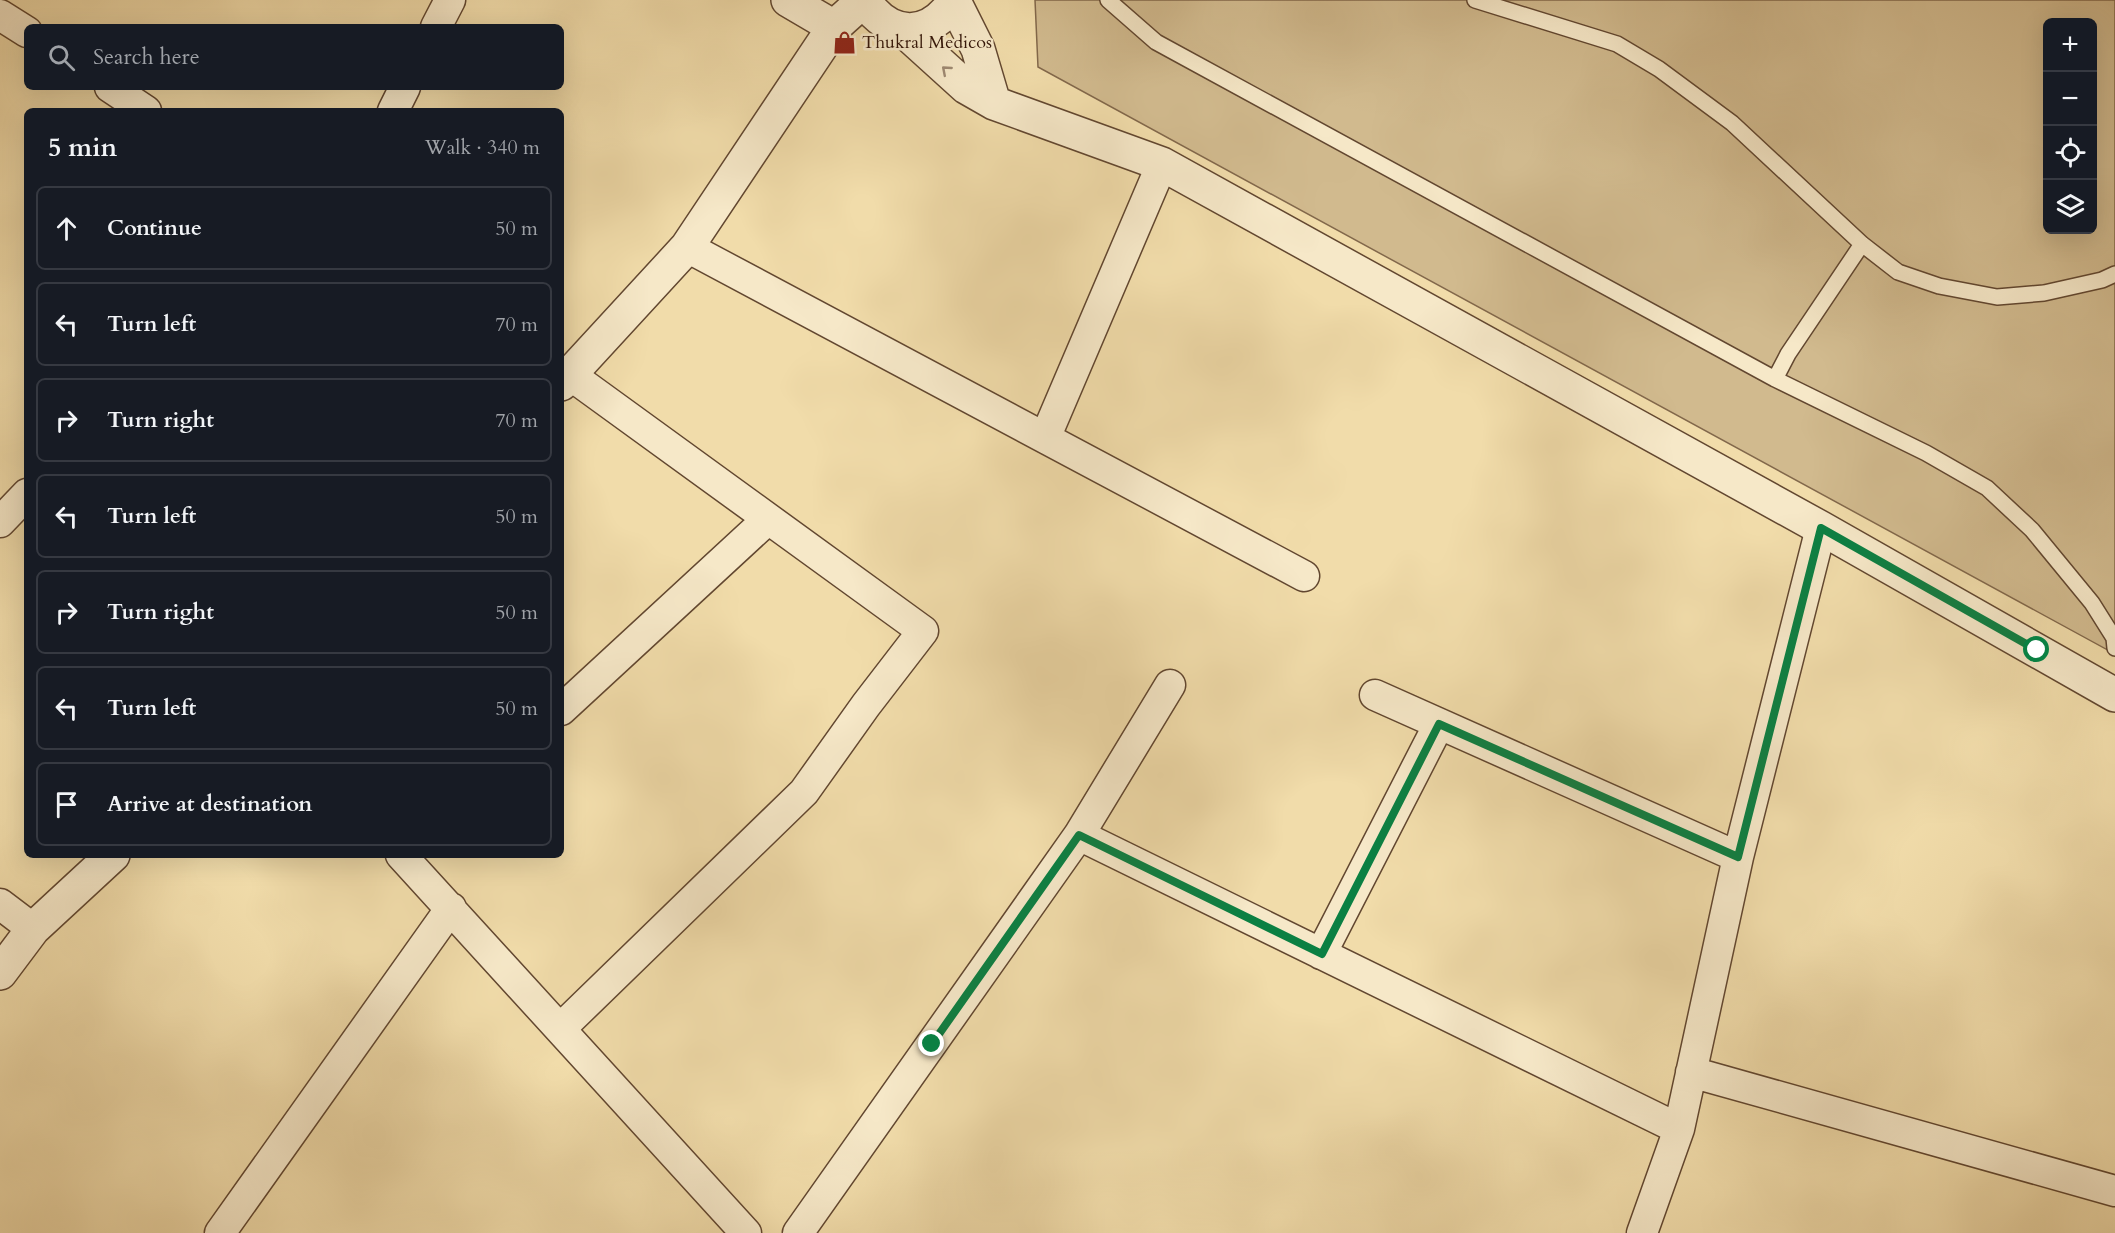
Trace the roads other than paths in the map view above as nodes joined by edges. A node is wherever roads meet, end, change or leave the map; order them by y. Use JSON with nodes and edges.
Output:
{"nodes":[{"id":1,"x":450,"y":0,"type":"edge"},
{"id":2,"x":788,"y":0,"type":"edge"},
{"id":3,"x":864,"y":0,"type":"edge"},
{"id":4,"x":954,"y":0,"type":"edge"},
{"id":5,"x":1108,"y":0,"type":"edge"},
{"id":6,"x":1475,"y":0,"type":"edge"},
{"id":7,"x":0,"y":15,"type":"edge"},
{"id":8,"x":438,"y":24,"type":"edge"},
{"id":9,"x":834,"y":27,"type":"junction"},
{"id":10,"x":902,"y":29,"type":"junction"},
{"id":11,"x":24,"y":30,"type":"edge"},
{"id":12,"x":114,"y":90,"type":"edge"},
{"id":13,"x":404,"y":90,"type":"edge"},
{"id":14,"x":994,"y":103,"type":"junction"},
{"id":15,"x":142,"y":108,"type":"edge"},
{"id":16,"x":394,"y":108,"type":"edge"},
{"id":17,"x":1162,"y":164,"type":"junction"},
{"id":18,"x":1862,"y":244,"type":"junction"},
{"id":19,"x":687,"y":247,"type":"junction"},
{"id":20,"x":2115,"y":274,"type":"edge"},
{"id":21,"x":565,"y":379,"type":"edge"},
{"id":22,"x":1775,"y":379,"type":"junction"},
{"id":23,"x":1045,"y":438,"type":"junction"},
{"id":24,"x":24,"y":497,"type":"edge"},
{"id":25,"x":768,"y":519,"type":"junction"},
{"id":26,"x":0,"y":522,"type":"edge"},
{"id":27,"x":1821,"y":528,"type":"junction"},
{"id":28,"x":1304,"y":576,"type":"dead end"},
{"id":29,"x":2115,"y":648,"type":"edge"},
{"id":30,"x":1170,"y":685,"type":"dead end"},
{"id":31,"x":1375,"y":695,"type":"dead end"},
{"id":32,"x":2115,"y":695,"type":"edge"},
{"id":33,"x":564,"y":707,"type":"edge"},
{"id":34,"x":1439,"y":724,"type":"junction"},
{"id":35,"x":1079,"y":835,"type":"junction"},
{"id":36,"x":1738,"y":857,"type":"junction"},
{"id":37,"x":110,"y":858,"type":"edge"},
{"id":38,"x":404,"y":858,"type":"edge"},
{"id":39,"x":0,"y":904,"type":"edge"},
{"id":40,"x":451,"y":908,"type":"junction"},
{"id":41,"x":33,"y":929,"type":"junction"},
{"id":42,"x":1322,"y":954,"type":"junction"},
{"id":43,"x":0,"y":973,"type":"edge"},
{"id":44,"x":560,"y":1029,"type":"junction"},
{"id":45,"x":1691,"y":1072,"type":"junction"},
{"id":46,"x":1679,"y":1129,"type":"junction"},
{"id":47,"x":2115,"y":1191,"type":"edge"},
{"id":48,"x":220,"y":1233,"type":"edge"},
{"id":49,"x":746,"y":1233,"type":"edge"},
{"id":50,"x":798,"y":1233,"type":"edge"},
{"id":51,"x":1642,"y":1233,"type":"edge"}],
"edges":[{"from":1,"to":8,"type":"street"},
{"from":2,"to":9,"type":"street"},
{"from":3,"to":9,"type":"street"},
{"from":3,"to":10,"type":"street"},
{"from":4,"to":10,"type":"street"},
{"from":4,"to":14,"type":"street"},
{"from":5,"to":22,"type":"lane"},
{"from":6,"to":18,"type":"lane"},
{"from":7,"to":11,"type":"street"},
{"from":9,"to":19,"type":"street"},
{"from":14,"to":10,"type":"street","one_way":true},
{"from":12,"to":15,"type":"street"},
{"from":13,"to":16,"type":"street"},
{"from":14,"to":17,"type":"street"},
{"from":17,"to":23,"type":"street"},
{"from":17,"to":27,"type":"street"},
{"from":18,"to":20,"type":"lane"},
{"from":18,"to":22,"type":"lane"},
{"from":19,"to":21,"type":"street"},
{"from":19,"to":23,"type":"street"},
{"from":21,"to":25,"type":"street"},
{"from":22,"to":29,"type":"lane"},
{"from":23,"to":28,"type":"street"},
{"from":24,"to":26,"type":"street"},
{"from":25,"to":33,"type":"street"},
{"from":25,"to":44,"type":"street"},
{"from":27,"to":32,"type":"street"},
{"from":27,"to":36,"type":"street"},
{"from":30,"to":35,"type":"street"},
{"from":31,"to":34,"type":"street"},
{"from":34,"to":36,"type":"street"},
{"from":34,"to":42,"type":"street"},
{"from":35,"to":42,"type":"street"},
{"from":35,"to":50,"type":"street"},
{"from":36,"to":45,"type":"street"},
{"from":37,"to":41,"type":"street"},
{"from":38,"to":40,"type":"street"},
{"from":39,"to":41,"type":"street"},
{"from":40,"to":44,"type":"street"},
{"from":40,"to":48,"type":"street"},
{"from":41,"to":43,"type":"street"},
{"from":42,"to":46,"type":"street"},
{"from":44,"to":49,"type":"street"},
{"from":45,"to":46,"type":"street"},
{"from":45,"to":47,"type":"street"},
{"from":46,"to":51,"type":"street"}]}
